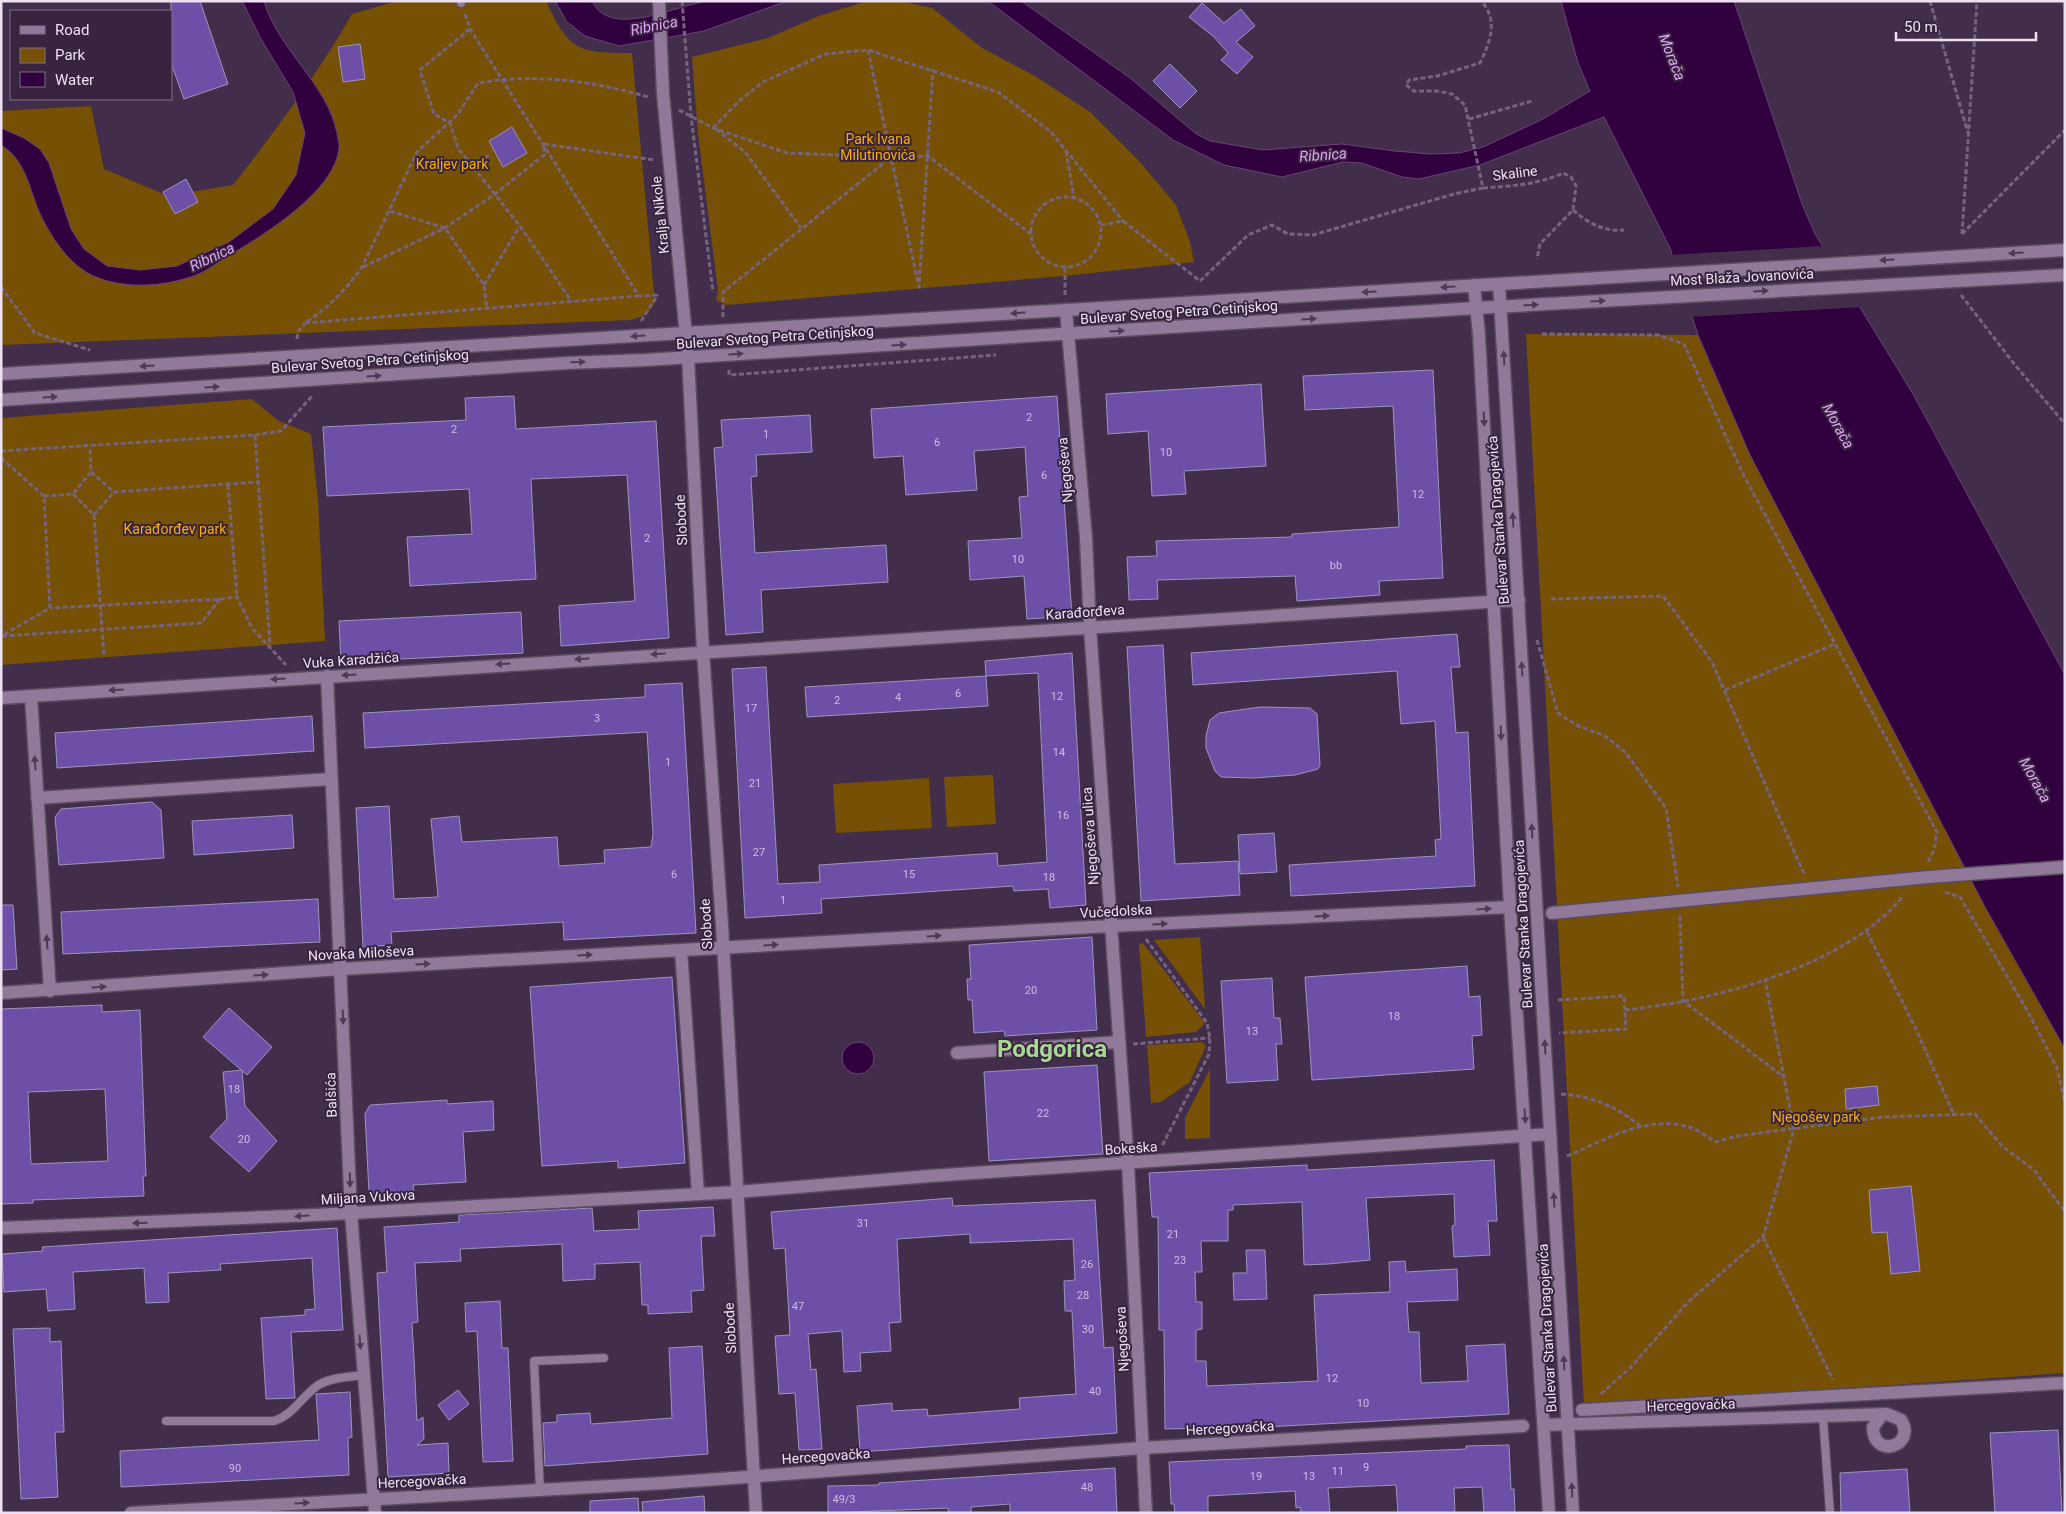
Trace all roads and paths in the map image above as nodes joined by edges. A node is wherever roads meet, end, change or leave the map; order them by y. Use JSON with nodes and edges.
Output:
{"nodes":[{"id":1,"x":659,"y":1,"type":"edge"},
{"id":2,"x":682,"y":1,"type":"edge"},
{"id":3,"x":1481,"y":1,"type":"edge"},
{"id":4,"x":1930,"y":1,"type":"edge"},
{"id":5,"x":1977,"y":1,"type":"edge"},
{"id":6,"x":468,"y":22,"type":"dead end"},
{"id":7,"x":470,"y":29,"type":"junction"},
{"id":8,"x":868,"y":50,"type":"junction"},
{"id":9,"x":933,"y":69,"type":"junction"},
{"id":10,"x":502,"y":79,"type":"junction"},
{"id":11,"x":664,"y":98,"type":"junction"},
{"id":12,"x":1532,"y":101,"type":"dead end"},
{"id":13,"x":691,"y":116,"type":"junction"},
{"id":14,"x":1469,"y":119,"type":"junction"},
{"id":15,"x":450,"y":124,"type":"junction"},
{"id":16,"x":713,"y":128,"type":"junction"},
{"id":17,"x":2065,"y":130,"type":"edge"},
{"id":18,"x":1968,"y":136,"type":"junction"},
{"id":19,"x":544,"y":144,"type":"junction"},
{"id":20,"x":1066,"y":150,"type":"junction"},
{"id":21,"x":491,"y":154,"type":"dead end"},
{"id":22,"x":928,"y":156,"type":"junction"},
{"id":23,"x":890,"y":157,"type":"junction"},
{"id":24,"x":670,"y":162,"type":"junction"},
{"id":25,"x":472,"y":166,"type":"junction"},
{"id":26,"x":1483,"y":188,"type":"junction"},
{"id":27,"x":495,"y":194,"type":"junction"},
{"id":28,"x":1074,"y":198,"type":"junction"},
{"id":29,"x":1573,"y":210,"type":"junction"},
{"id":30,"x":390,"y":211,"type":"junction"},
{"id":31,"x":1123,"y":221,"type":"junction"},
{"id":32,"x":520,"y":226,"type":"junction"},
{"id":33,"x":1101,"y":226,"type":"junction"},
{"id":34,"x":445,"y":228,"type":"junction"},
{"id":35,"x":801,"y":228,"type":"junction"},
{"id":36,"x":1624,"y":230,"type":"dead end"},
{"id":37,"x":1031,"y":234,"type":"junction"},
{"id":38,"x":2065,"y":250,"type":"edge"},
{"id":39,"x":1537,"y":258,"type":"dead end"},
{"id":40,"x":362,"y":267,"type":"junction"},
{"id":41,"x":1065,"y":268,"type":"junction"},
{"id":42,"x":2065,"y":275,"type":"edge"},
{"id":43,"x":1549,"y":281,"type":"joint"},
{"id":44,"x":1499,"y":284,"type":"junction"},
{"id":45,"x":484,"y":285,"type":"junction"},
{"id":46,"x":1474,"y":285,"type":"junction"},
{"id":47,"x":1,"y":287,"type":"edge"},
{"id":48,"x":1064,"y":291,"type":"dead end"},
{"id":49,"x":713,"y":292,"type":"dead end"},
{"id":50,"x":1960,"y":292,"type":"dead end"},
{"id":51,"x":639,"y":296,"type":"junction"},
{"id":52,"x":573,"y":302,"type":"junction"},
{"id":53,"x":1550,"y":304,"type":"joint"},
{"id":54,"x":1500,"y":307,"type":"junction"},
{"id":55,"x":1476,"y":308,"type":"junction"},
{"id":56,"x":487,"y":310,"type":"junction"},
{"id":57,"x":1066,"y":310,"type":"junction"},
{"id":58,"x":723,"y":318,"type":"dead end"},
{"id":59,"x":641,"y":322,"type":"dead end"},
{"id":60,"x":305,"y":324,"type":"junction"},
{"id":61,"x":686,"y":333,"type":"junction"},
{"id":62,"x":1069,"y":334,"type":"junction"},
{"id":63,"x":1542,"y":334,"type":"dead end"},
{"id":64,"x":297,"y":339,"type":"dead end"},
{"id":65,"x":90,"y":350,"type":"dead end"},
{"id":66,"x":1001,"y":355,"type":"dead end"},
{"id":67,"x":688,"y":357,"type":"junction"},
{"id":68,"x":1,"y":374,"type":"edge"},
{"id":69,"x":730,"y":374,"type":"dead end"},
{"id":70,"x":318,"y":392,"type":"dead end"},
{"id":71,"x":1,"y":400,"type":"edge"},
{"id":72,"x":2065,"y":424,"type":"edge"},
{"id":73,"x":255,"y":435,"type":"junction"},
{"id":74,"x":90,"y":447,"type":"junction"},
{"id":75,"x":1,"y":451,"type":"edge"},
{"id":76,"x":1,"y":458,"type":"edge"},
{"id":77,"x":92,"y":472,"type":"junction"},
{"id":78,"x":257,"y":482,"type":"junction"},
{"id":79,"x":228,"y":485,"type":"junction"},
{"id":80,"x":114,"y":492,"type":"junction"},
{"id":81,"x":73,"y":494,"type":"junction"},
{"id":82,"x":44,"y":496,"type":"junction"},
{"id":83,"x":94,"y":515,"type":"junction"},
{"id":84,"x":237,"y":598,"type":"junction"},
{"id":85,"x":220,"y":599,"type":"junction"},
{"id":86,"x":1551,"y":599,"type":"dead end"},
{"id":87,"x":1519,"y":600,"type":"junction"},
{"id":88,"x":1494,"y":601,"type":"junction"},
{"id":89,"x":100,"y":605,"type":"junction"},
{"id":90,"x":50,"y":608,"type":"junction"},
{"id":91,"x":1,"y":620,"type":"edge"},
{"id":92,"x":1090,"y":626,"type":"junction"},
{"id":93,"x":102,"y":630,"type":"junction"},
{"id":94,"x":2,"y":636,"type":"edge"},
{"id":95,"x":1537,"y":638,"type":"dead end"},
{"id":96,"x":1835,"y":644,"type":"junction"},
{"id":97,"x":270,"y":646,"type":"junction"},
{"id":98,"x":703,"y":651,"type":"junction"},
{"id":99,"x":104,"y":657,"type":"dead end"},
{"id":100,"x":326,"y":676,"type":"junction"},
{"id":101,"x":297,"y":678,"type":"junction"},
{"id":102,"x":1725,"y":690,"type":"junction"},
{"id":103,"x":30,"y":696,"type":"junction"},
{"id":104,"x":1,"y":698,"type":"edge"},
{"id":105,"x":331,"y":779,"type":"junction"},
{"id":106,"x":37,"y":798,"type":"junction"},
{"id":107,"x":2065,"y":868,"type":"edge"},
{"id":108,"x":1923,"y":878,"type":"junction"},
{"id":109,"x":1810,"y":888,"type":"junction"},
{"id":110,"x":1960,"y":897,"type":"dead end"},
{"id":111,"x":1679,"y":900,"type":"junction"},
{"id":112,"x":1510,"y":908,"type":"junction"},
{"id":113,"x":1552,"y":913,"type":"dead end"},
{"id":114,"x":1135,"y":925,"type":"junction"},
{"id":115,"x":1111,"y":926,"type":"junction"},
{"id":116,"x":1867,"y":932,"type":"junction"},
{"id":117,"x":723,"y":948,"type":"junction"},
{"id":118,"x":681,"y":950,"type":"junction"},
{"id":119,"x":341,"y":969,"type":"junction"},
{"id":120,"x":1765,"y":980,"type":"junction"},
{"id":121,"x":50,"y":991,"type":"junction"},
{"id":122,"x":1,"y":993,"type":"edge"},
{"id":123,"x":1556,"y":1000,"type":"dead end"},
{"id":124,"x":1683,"y":1001,"type":"junction"},
{"id":125,"x":1625,"y":1010,"type":"junction"},
{"id":126,"x":1559,"y":1033,"type":"dead end"},
{"id":127,"x":1210,"y":1038,"type":"junction"},
{"id":128,"x":1120,"y":1043,"type":"junction"},
{"id":129,"x":958,"y":1053,"type":"dead end"},
{"id":130,"x":1784,"y":1077,"type":"junction"},
{"id":131,"x":1563,"y":1094,"type":"dead end"},
{"id":132,"x":2065,"y":1103,"type":"edge"},
{"id":133,"x":1954,"y":1115,"type":"junction"},
{"id":134,"x":1642,"y":1128,"type":"junction"},
{"id":135,"x":1794,"y":1129,"type":"junction"},
{"id":136,"x":1550,"y":1134,"type":"junction"},
{"id":137,"x":1526,"y":1136,"type":"junction"},
{"id":138,"x":1567,"y":1156,"type":"dead end"},
{"id":139,"x":1154,"y":1162,"type":"junction"},
{"id":140,"x":1128,"y":1164,"type":"junction"},
{"id":141,"x":737,"y":1192,"type":"junction"},
{"id":142,"x":698,"y":1193,"type":"junction"},
{"id":143,"x":2065,"y":1212,"type":"edge"},
{"id":144,"x":351,"y":1214,"type":"junction"},
{"id":145,"x":1,"y":1228,"type":"edge"},
{"id":146,"x":1763,"y":1237,"type":"junction"},
{"id":147,"x":604,"y":1358,"type":"dead end"},
{"id":148,"x":363,"y":1375,"type":"junction"},
{"id":149,"x":2065,"y":1383,"type":"edge"},
{"id":150,"x":1840,"y":1394,"type":"junction"},
{"id":151,"x":1582,"y":1410,"type":"joint"},
{"id":152,"x":1882,"y":1415,"type":"junction"},
{"id":153,"x":1823,"y":1417,"type":"junction"},
{"id":154,"x":1840,"y":1417,"type":"junction"},
{"id":155,"x":166,"y":1421,"type":"dead end"},
{"id":156,"x":1568,"y":1424,"type":"junction"},
{"id":157,"x":1523,"y":1426,"type":"dead end"},
{"id":158,"x":1544,"y":1426,"type":"junction"},
{"id":159,"x":1874,"y":1437,"type":"junction"},
{"id":160,"x":1142,"y":1448,"type":"junction"},
{"id":161,"x":754,"y":1476,"type":"junction"},
{"id":162,"x":540,"y":1490,"type":"junction"},
{"id":163,"x":373,"y":1498,"type":"junction"},
{"id":164,"x":131,"y":1513,"type":"edge"},
{"id":165,"x":375,"y":1513,"type":"edge"},
{"id":166,"x":756,"y":1513,"type":"edge"},
{"id":167,"x":1146,"y":1513,"type":"edge"},
{"id":168,"x":1549,"y":1513,"type":"edge"},
{"id":169,"x":1573,"y":1513,"type":"edge"},
{"id":170,"x":1830,"y":1513,"type":"edge"}],
"edges":[{"from":1,"to":11,"type":"street","name":"Kralja Nikole"},
{"from":2,"to":13,"type":"path"},
{"from":3,"to":14,"type":"path"},
{"from":4,"to":18,"type":"path"},
{"from":5,"to":18,"type":"path"},
{"from":6,"to":7,"type":"path"},
{"from":7,"to":10,"type":"path"},
{"from":7,"to":15,"type":"path"},
{"from":8,"to":9,"type":"path"},
{"from":8,"to":16,"type":"path"},
{"from":8,"to":23,"type":"path"},
{"from":9,"to":20,"type":"path"},
{"from":9,"to":22,"type":"path"},
{"from":10,"to":11,"type":"path"},
{"from":10,"to":15,"type":"path"},
{"from":10,"to":19,"type":"path"},
{"from":11,"to":13,"type":"path"},
{"from":11,"to":24,"type":"street","name":"Kralja Nikole"},
{"from":12,"to":14,"type":"path"},
{"from":13,"to":16,"type":"path"},
{"from":13,"to":49,"type":"path"},
{"from":14,"to":26,"type":"path"},
{"from":15,"to":25,"type":"path"},
{"from":15,"to":30,"type":"path"},
{"from":16,"to":23,"type":"path"},
{"from":16,"to":35,"type":"path"},
{"from":17,"to":18,"type":"path"},
{"from":19,"to":24,"type":"path"},
{"from":19,"to":27,"type":"path"},
{"from":19,"to":51,"type":"path"},
{"from":20,"to":28,"type":"path"},
{"from":20,"to":31,"type":"path"},
{"from":21,"to":25,"type":"path"},
{"from":22,"to":23,"type":"path"},
{"from":22,"to":23,"type":"path"},
{"from":22,"to":37,"type":"path"},
{"from":23,"to":35,"type":"path"},
{"from":24,"to":61,"type":"street","name":"Kralja Nikole"},
{"from":25,"to":27,"type":"path"},
{"from":26,"to":29,"type":"path","name":"Skaline"},
{"from":26,"to":31,"type":"path"},
{"from":27,"to":32,"type":"path"},
{"from":27,"to":34,"type":"path"},
{"from":28,"to":33,"type":"path"},
{"from":28,"to":37,"type":"path"},
{"from":29,"to":36,"type":"path"},
{"from":29,"to":39,"type":"path"},
{"from":30,"to":34,"type":"path"},
{"from":30,"to":40,"type":"path"},
{"from":31,"to":33,"type":"path"},
{"from":32,"to":45,"type":"path"},
{"from":32,"to":52,"type":"path"},
{"from":33,"to":41,"type":"path"},
{"from":34,"to":40,"type":"path"},
{"from":34,"to":45,"type":"path"},
{"from":35,"to":58,"type":"path"},
{"from":37,"to":41,"type":"path"},
{"from":38,"to":43,"type":"street","name":"Most Blaža Jovanovića","one_way":true},
{"from":40,"to":60,"type":"path"},
{"from":41,"to":48,"type":"path"},
{"from":53,"to":42,"type":"street","name":"Most Blaža Jovanovića","one_way":true},
{"from":43,"to":44,"type":"street","name":"Bulevar Svetog Petra Cetinjskog"},
{"from":44,"to":46,"type":"street","name":"Bulevar Svetog Petra Cetinjskog"},
{"from":44,"to":54,"type":"street","name":"Bulevar Stanka Dragojevića"},
{"from":45,"to":56,"type":"path"},
{"from":46,"to":55,"type":"street","name":"Bulevar Stanka Dragojevića"},
{"from":46,"to":57,"type":"street","name":"Bulevar Svetog Petra Cetinjskog","one_way":true},
{"from":47,"to":65,"type":"path"},
{"from":50,"to":72,"type":"path"},
{"from":51,"to":52,"type":"path"},
{"from":51,"to":59,"type":"path"},
{"from":52,"to":56,"type":"path"},
{"from":54,"to":53,"type":"street","name":"Bulevar Svetog Petra Cetinjskog","one_way":true},
{"from":54,"to":55,"type":"street","name":"Bulevar Svetog Petra Cetinjskog"},
{"from":87,"to":54,"type":"street","name":"Bulevar Stanka Dragojevića","one_way":true},
{"from":62,"to":55,"type":"street","name":"Bulevar Svetog Petra Cetinjskog","one_way":true},
{"from":55,"to":88,"type":"street","name":"Bulevar Stanka Dragojevića","one_way":true},
{"from":56,"to":60,"type":"path"},
{"from":57,"to":61,"type":"street","name":"Bulevar Svetog Petra Cetinjskog","one_way":true},
{"from":57,"to":62,"type":"street","name":"Njegoševa"},
{"from":60,"to":64,"type":"path"},
{"from":61,"to":67,"type":"street","name":"Slobode"},
{"from":61,"to":68,"type":"street","name":"Bulevar Svetog Petra Cetinjskog","one_way":true},
{"from":67,"to":62,"type":"street","name":"Bulevar Svetog Petra Cetinjskog","one_way":true},
{"from":62,"to":92,"type":"street","name":"Njegoševa"},
{"from":63,"to":96,"type":"path"},
{"from":66,"to":69,"type":"path"},
{"from":71,"to":67,"type":"street","name":"Bulevar Svetog Petra Cetinjskog","one_way":true},
{"from":67,"to":98,"type":"street","name":"Slobode"},
{"from":70,"to":73,"type":"path"},
{"from":73,"to":74,"type":"path"},
{"from":73,"to":78,"type":"path"},
{"from":74,"to":75,"type":"path"},
{"from":74,"to":77,"type":"path"},
{"from":76,"to":82,"type":"path"},
{"from":77,"to":80,"type":"path"},
{"from":77,"to":81,"type":"path"},
{"from":78,"to":79,"type":"path"},
{"from":78,"to":97,"type":"path"},
{"from":79,"to":80,"type":"path"},
{"from":79,"to":84,"type":"path"},
{"from":80,"to":83,"type":"path"},
{"from":81,"to":82,"type":"path"},
{"from":81,"to":83,"type":"path"},
{"from":82,"to":90,"type":"path"},
{"from":83,"to":89,"type":"path"},
{"from":84,"to":85,"type":"path"},
{"from":84,"to":97,"type":"path"},
{"from":85,"to":89,"type":"path"},
{"from":85,"to":93,"type":"path"},
{"from":86,"to":102,"type":"path"},
{"from":87,"to":88,"type":"street","name":"Karađorđeva"},
{"from":136,"to":87,"type":"street","name":"Bulevar Stanka Dragojevića","one_way":true},
{"from":88,"to":92,"type":"street","name":"Karađorđeva"},
{"from":88,"to":112,"type":"street","name":"Bulevar Stanka Dragojevića","one_way":true},
{"from":89,"to":90,"type":"path"},
{"from":89,"to":93,"type":"path"},
{"from":90,"to":94,"type":"path"},
{"from":91,"to":94,"type":"path"},
{"from":92,"to":98,"type":"street","name":"Karađorđeva"},
{"from":92,"to":115,"type":"street","name":"Njegoševa ulica"},
{"from":93,"to":94,"type":"path"},
{"from":93,"to":99,"type":"path"},
{"from":95,"to":111,"type":"path"},
{"from":96,"to":102,"type":"path"},
{"from":96,"to":108,"type":"path"},
{"from":97,"to":101,"type":"path"},
{"from":98,"to":100,"type":"street","name":"Vuka Karadžića","one_way":true},
{"from":98,"to":117,"type":"street","name":"Slobode"},
{"from":100,"to":101,"type":"street","name":"Vuka Karadžića"},
{"from":100,"to":105,"type":"street","name":"Balšića"},
{"from":101,"to":103,"type":"street","name":"Vuka Karadžića","one_way":true},
{"from":102,"to":109,"type":"path"},
{"from":103,"to":104,"type":"street","name":"Vuka Karadžića"},
{"from":106,"to":103,"type":"street","one_way":true},
{"from":105,"to":106,"type":"street"},
{"from":105,"to":119,"type":"street","name":"Balšića"},
{"from":121,"to":106,"type":"street","one_way":true},
{"from":107,"to":108,"type":"street"},
{"from":108,"to":109,"type":"street"},
{"from":108,"to":116,"type":"path"},
{"from":109,"to":111,"type":"street"},
{"from":110,"to":132,"type":"path"},
{"from":111,"to":113,"type":"street"},
{"from":111,"to":124,"type":"path"},
{"from":114,"to":112,"type":"street","name":"Vučedolska","one_way":true},
{"from":112,"to":137,"type":"street","name":"Bulevar Stanka Dragojevića","one_way":true},
{"from":114,"to":115,"type":"street","name":"Vučedolska"},
{"from":114,"to":127,"type":"path"},
{"from":117,"to":115,"type":"street","name":"Vučedolska","one_way":true},
{"from":115,"to":128,"type":"street","name":"Njegoševa ulica"},
{"from":116,"to":120,"type":"path"},
{"from":116,"to":133,"type":"path"},
{"from":117,"to":118,"type":"street","name":"Novaka Miloševa"},
{"from":117,"to":141,"type":"street","name":"Slobode"},
{"from":119,"to":118,"type":"street","name":"Novaka Miloševa","one_way":true},
{"from":118,"to":142,"type":"street"},
{"from":121,"to":119,"type":"street","name":"Novaka Miloševa","one_way":true},
{"from":119,"to":144,"type":"street","name":"Balšića","one_way":true},
{"from":120,"to":124,"type":"path"},
{"from":120,"to":130,"type":"path"},
{"from":121,"to":122,"type":"street","name":"Novaka Miloševa"},
{"from":123,"to":125,"type":"path"},
{"from":124,"to":125,"type":"path"},
{"from":124,"to":130,"type":"path"},
{"from":125,"to":126,"type":"path"},
{"from":127,"to":128,"type":"path"},
{"from":127,"to":139,"type":"path"},
{"from":128,"to":129,"type":"street"},
{"from":128,"to":140,"type":"street","name":"Njegoševa ulica"},
{"from":130,"to":135,"type":"path"},
{"from":131,"to":134,"type":"path"},
{"from":133,"to":135,"type":"path"},
{"from":133,"to":143,"type":"path"},
{"from":134,"to":135,"type":"path"},
{"from":134,"to":138,"type":"path"},
{"from":135,"to":146,"type":"path"},
{"from":136,"to":137,"type":"street","name":"Bokeška"},
{"from":156,"to":136,"type":"street","name":"Bulevar Stanka Dragojevića","one_way":true},
{"from":137,"to":139,"type":"street","name":"Bokeška"},
{"from":137,"to":158,"type":"street","name":"Bulevar Stanka Dragojevića"},
{"from":139,"to":140,"type":"street","name":"Bokeška"},
{"from":140,"to":141,"type":"street","name":"Bokeška"},
{"from":140,"to":160,"type":"street","name":"Njegoševa"},
{"from":141,"to":142,"type":"street","name":"Miljana Vukova"},
{"from":141,"to":161,"type":"street","name":"Slobode"},
{"from":142,"to":144,"type":"street","name":"Miljana Vukova"},
{"from":144,"to":145,"type":"street","name":"Miljana Vukova","one_way":true},
{"from":144,"to":148,"type":"street","name":"Balšića","one_way":true},
{"from":146,"to":150,"type":"path"},
{"from":146,"to":151,"type":"path"},
{"from":147,"to":162,"type":"lane"},
{"from":148,"to":155,"type":"lane"},
{"from":148,"to":163,"type":"street","name":"Balšića"},
{"from":149,"to":150,"type":"street"},
{"from":150,"to":151,"type":"street"},
{"from":152,"to":154,"type":"street","name":"Hercegovačka"},
{"from":152,"to":159,"type":"street"},
{"from":152,"to":159,"type":"street","name":"Hercegovačka"},
{"from":153,"to":154,"type":"street","name":"Hercegovačka"},
{"from":153,"to":156,"type":"street","name":"Hercegovačka"},
{"from":153,"to":170,"type":"lane"},
{"from":154,"to":159,"type":"street","name":"Hercegovačka"},
{"from":156,"to":158,"type":"street","name":"Hercegovačka"},
{"from":169,"to":156,"type":"street","name":"Bulevar Stanka Dragojevića","one_way":true},
{"from":157,"to":160,"type":"street","name":"Hercegovačka"},
{"from":158,"to":168,"type":"street","name":"Bulevar Stanka Dragojevića"},
{"from":160,"to":161,"type":"street","name":"Hercegovačka"},
{"from":160,"to":167,"type":"street","name":"Njegoševa"},
{"from":161,"to":162,"type":"street","name":"Hercegovačka"},
{"from":161,"to":166,"type":"street","name":"Slobode"},
{"from":162,"to":163,"type":"street","name":"Hercegovačka"},
{"from":164,"to":163,"type":"street","name":"Hercegovačka","one_way":true},
{"from":163,"to":165,"type":"street","name":"Balšića"}]}
